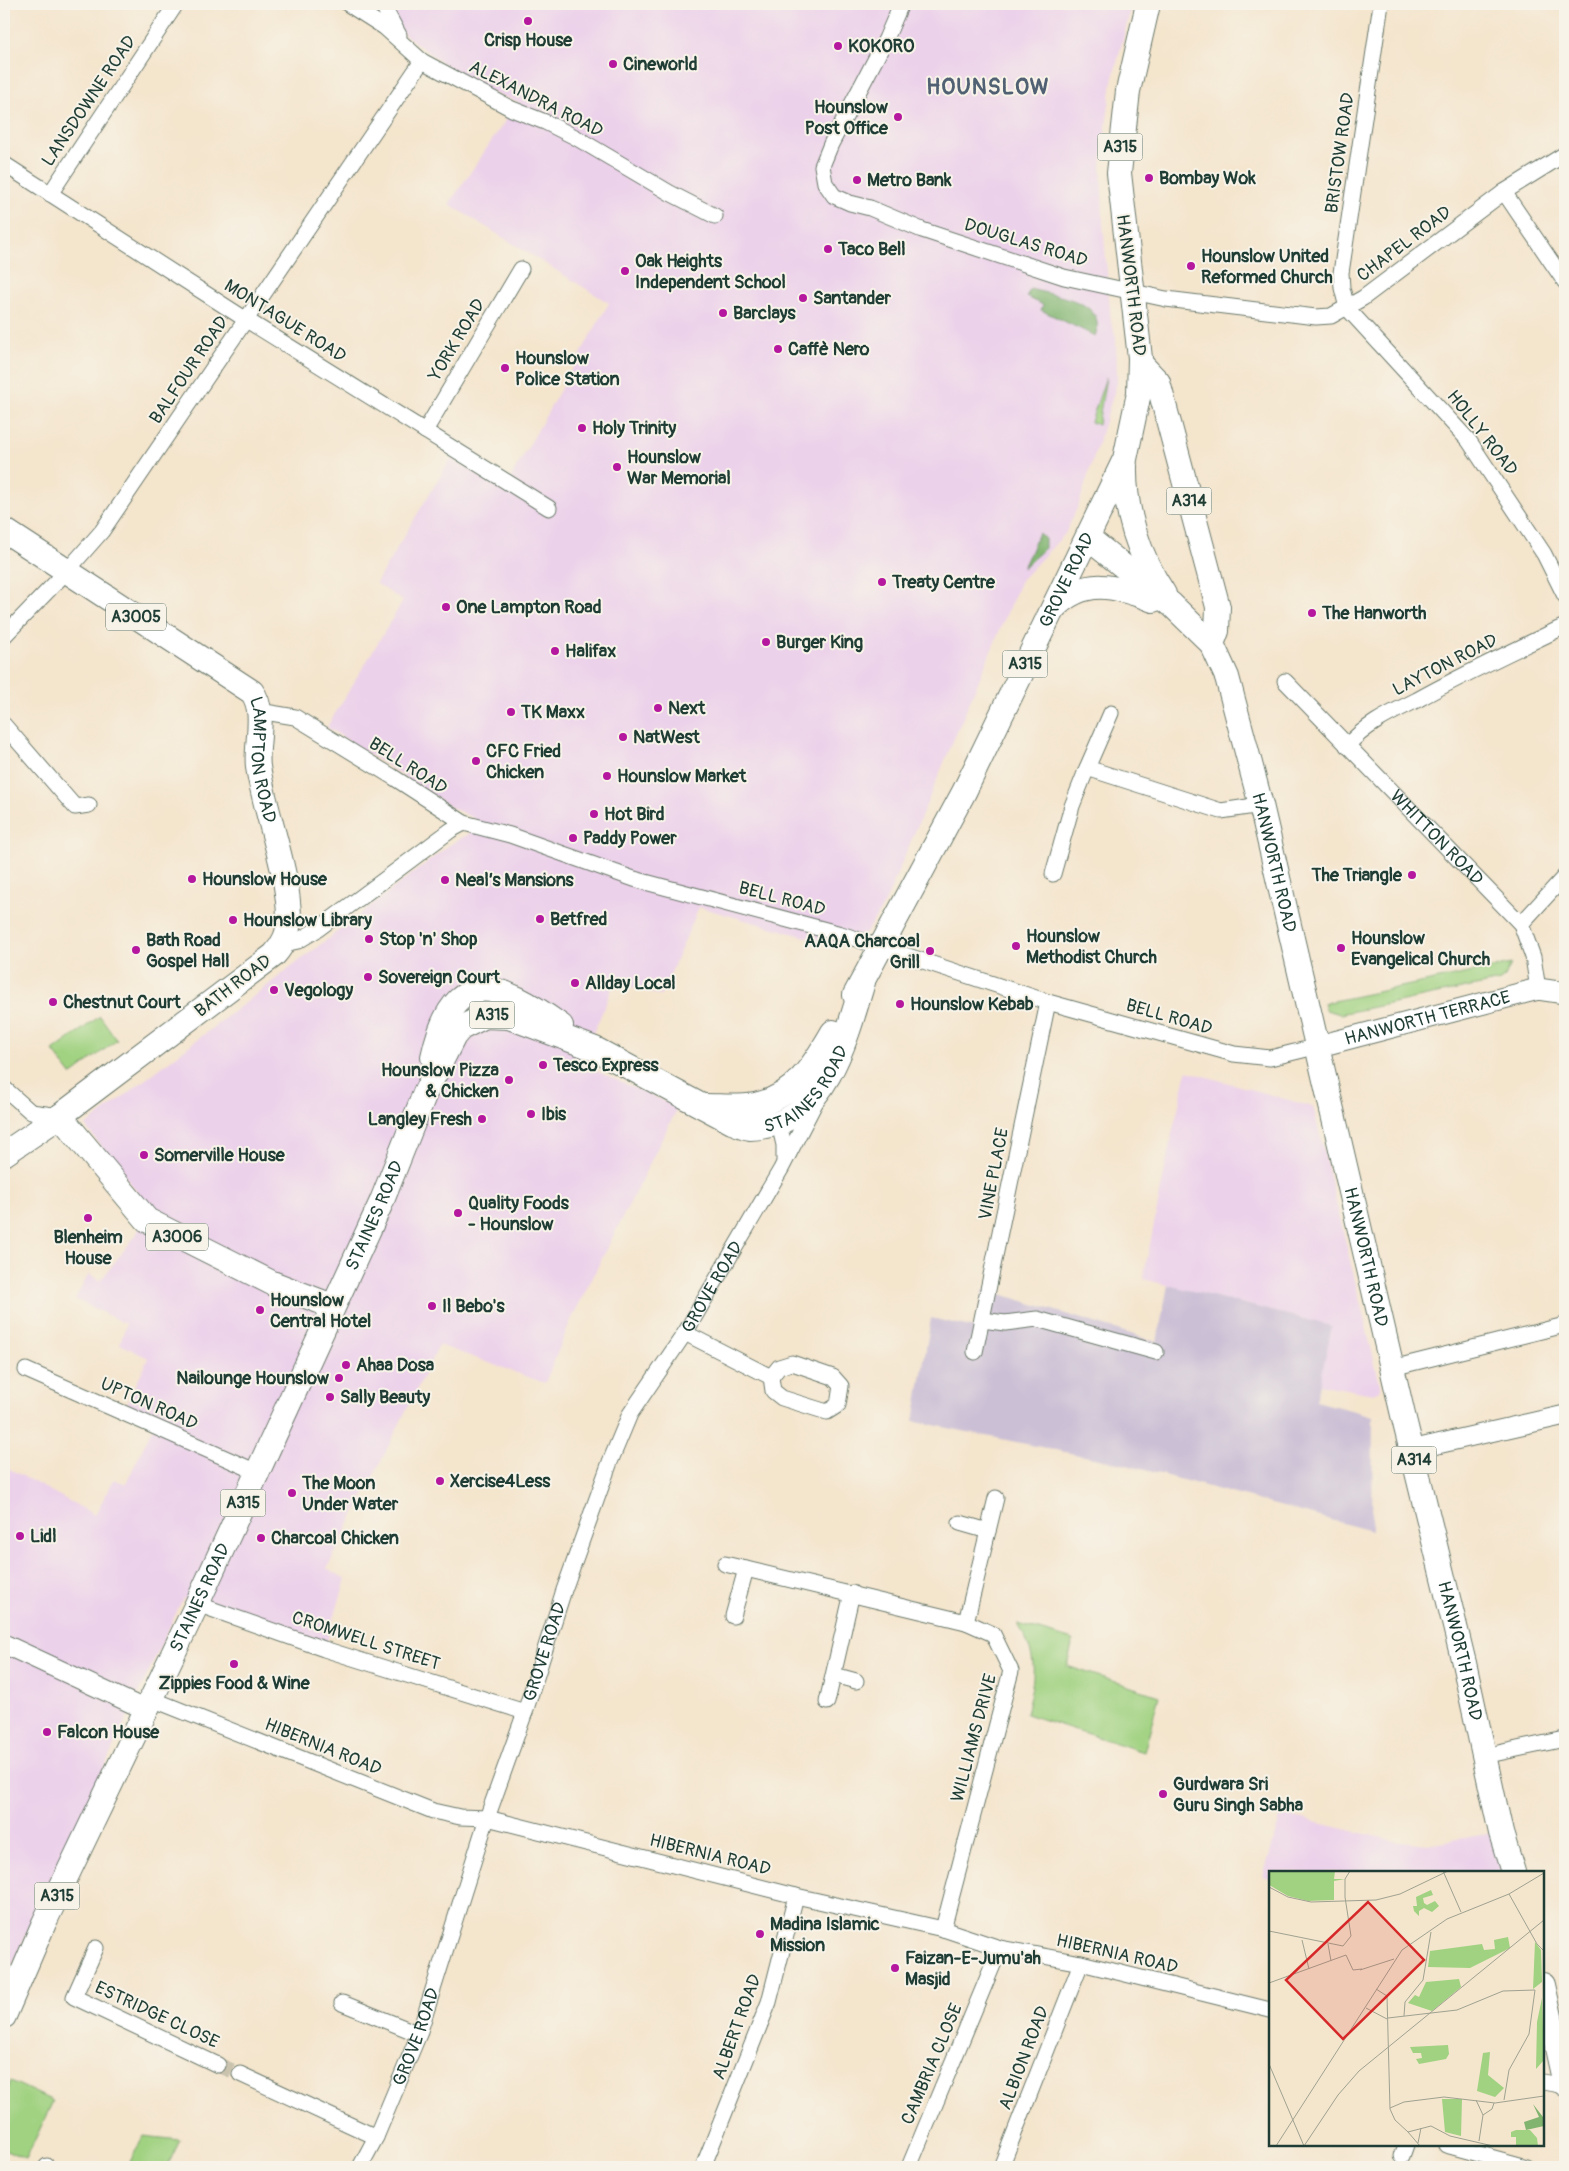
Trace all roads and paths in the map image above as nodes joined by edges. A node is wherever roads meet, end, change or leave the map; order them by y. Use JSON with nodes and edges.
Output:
{"nodes":[{"id":1,"x":176,"y":4,"type":"edge"},
{"id":2,"x":348,"y":4,"type":"edge"},
{"id":3,"x":382,"y":4,"type":"edge"},
{"id":4,"x":901,"y":4,"type":"edge"},
{"id":5,"x":1148,"y":4,"type":"edge"},
{"id":6,"x":1381,"y":4,"type":"edge"},
{"id":7,"x":403,"y":43,"type":"junction"},
{"id":8,"x":422,"y":61,"type":"junction"},
{"id":9,"x":1565,"y":154,"type":"edge"},
{"id":10,"x":4,"y":164,"type":"edge"},
{"id":11,"x":1504,"y":192,"type":"junction"},
{"id":12,"x":50,"y":194,"type":"junction"},
{"id":13,"x":715,"y":216,"type":"dead end"},
{"id":14,"x":521,"y":269,"type":"dead end"},
{"id":15,"x":1565,"y":282,"type":"edge"},
{"id":16,"x":1131,"y":293,"type":"junction"},
{"id":17,"x":1348,"y":308,"type":"junction"},
{"id":18,"x":245,"y":319,"type":"junction"},
{"id":19,"x":1140,"y":363,"type":"junction"},
{"id":20,"x":425,"y":431,"type":"junction"},
{"id":21,"x":1125,"y":459,"type":"junction"},
{"id":22,"x":549,"y":508,"type":"dead end"},
{"id":23,"x":4,"y":530,"type":"edge"},
{"id":24,"x":1090,"y":533,"type":"junction"},
{"id":25,"x":66,"y":572,"type":"junction"},
{"id":26,"x":1155,"y":581,"type":"junction"},
{"id":27,"x":1565,"y":596,"type":"edge"},
{"id":28,"x":1174,"y":607,"type":"junction"},
{"id":29,"x":1049,"y":614,"type":"junction"},
{"id":30,"x":1565,"y":626,"type":"edge"},
{"id":31,"x":4,"y":636,"type":"edge"},
{"id":32,"x":1212,"y":644,"type":"junction"},
{"id":33,"x":1285,"y":681,"type":"dead end"},
{"id":34,"x":259,"y":711,"type":"junction"},
{"id":35,"x":1111,"y":713,"type":"dead end"},
{"id":36,"x":4,"y":725,"type":"edge"},
{"id":37,"x":1346,"y":746,"type":"junction"},
{"id":38,"x":1086,"y":768,"type":"junction"},
{"id":39,"x":89,"y":805,"type":"dead end"},
{"id":40,"x":1261,"y":805,"type":"junction"},
{"id":41,"x":464,"y":824,"type":"junction"},
{"id":42,"x":1053,"y":874,"type":"dead end"},
{"id":43,"x":1565,"y":876,"type":"edge"},
{"id":44,"x":1521,"y":924,"type":"junction"},
{"id":45,"x":284,"y":944,"type":"junction"},
{"id":46,"x":881,"y":947,"type":"junction"},
{"id":47,"x":863,"y":982,"type":"junction"},
{"id":48,"x":1538,"y":989,"type":"junction"},
{"id":49,"x":1565,"y":993,"type":"edge"},
{"id":50,"x":1048,"y":1002,"type":"junction"},
{"id":51,"x":1319,"y":1046,"type":"junction"},
{"id":52,"x":828,"y":1077,"type":"junction"},
{"id":53,"x":4,"y":1088,"type":"edge"},
{"id":54,"x":702,"y":1106,"type":"junction"},
{"id":55,"x":60,"y":1116,"type":"junction"},
{"id":56,"x":779,"y":1124,"type":"junction"},
{"id":57,"x":4,"y":1154,"type":"edge"},
{"id":58,"x":784,"y":1164,"type":"junction"},
{"id":59,"x":332,"y":1306,"type":"junction"},
{"id":60,"x":983,"y":1320,"type":"junction"},
{"id":61,"x":1565,"y":1325,"type":"edge"},
{"id":62,"x":684,"y":1333,"type":"junction"},
{"id":63,"x":975,"y":1352,"type":"dead end"},
{"id":64,"x":1156,"y":1352,"type":"dead end"},
{"id":65,"x":1392,"y":1368,"type":"junction"},
{"id":66,"x":26,"y":1370,"type":"dead end"},
{"id":67,"x":771,"y":1377,"type":"dead end"},
{"id":68,"x":1565,"y":1415,"type":"edge"},
{"id":69,"x":1411,"y":1450,"type":"junction"},
{"id":70,"x":257,"y":1472,"type":"junction"},
{"id":71,"x":996,"y":1498,"type":"dead end"},
{"id":72,"x":960,"y":1523,"type":"dead end"},
{"id":73,"x":988,"y":1531,"type":"junction"},
{"id":74,"x":725,"y":1564,"type":"dead end"},
{"id":75,"x":746,"y":1569,"type":"junction"},
{"id":76,"x":852,"y":1593,"type":"junction"},
{"id":77,"x":197,"y":1604,"type":"junction"},
{"id":78,"x":733,"y":1616,"type":"dead end"},
{"id":79,"x":966,"y":1622,"type":"junction"},
{"id":80,"x":4,"y":1644,"type":"edge"},
{"id":81,"x":834,"y":1675,"type":"junction"},
{"id":82,"x":856,"y":1681,"type":"dead end"},
{"id":83,"x":827,"y":1702,"type":"dead end"},
{"id":84,"x":149,"y":1704,"type":"junction"},
{"id":85,"x":525,"y":1712,"type":"junction"},
{"id":86,"x":1565,"y":1739,"type":"edge"},
{"id":87,"x":1484,"y":1756,"type":"junction"},
{"id":88,"x":487,"y":1818,"type":"junction"},
{"id":89,"x":1513,"y":1871,"type":"edge"},
{"id":90,"x":796,"y":1896,"type":"junction"},
{"id":91,"x":943,"y":1928,"type":"junction"},
{"id":92,"x":96,"y":1948,"type":"dead end"},
{"id":93,"x":1000,"y":1948,"type":"junction"},
{"id":94,"x":1081,"y":1963,"type":"junction"},
{"id":95,"x":1544,"y":1990,"type":"edge"},
{"id":96,"x":342,"y":2003,"type":"dead end"},
{"id":97,"x":1269,"y":2010,"type":"edge"},
{"id":98,"x":4,"y":2016,"type":"edge"},
{"id":99,"x":419,"y":2034,"type":"junction"},
{"id":100,"x":218,"y":2065,"type":"tunnel mouth"},
{"id":101,"x":240,"y":2074,"type":"tunnel mouth"},
{"id":102,"x":1544,"y":2082,"type":"edge"},
{"id":103,"x":1565,"y":2085,"type":"edge"},
{"id":104,"x":376,"y":2137,"type":"junction"},
{"id":105,"x":1450,"y":2146,"type":"edge"},
{"id":106,"x":360,"y":2167,"type":"edge"},
{"id":107,"x":703,"y":2167,"type":"edge"},
{"id":108,"x":909,"y":2167,"type":"edge"},
{"id":109,"x":1001,"y":2167,"type":"edge"},
{"id":110,"x":1527,"y":2167,"type":"edge"}],
"edges":[{"from":1,"to":12,"type":"street","name":"LANSDOWNE ROAD"},
{"from":2,"to":7,"type":"street","name":"ALEXANDRA ROAD"},
{"from":3,"to":7,"type":"street"},
{"from":4,"to":16,"type":"street","name":"DOUGLAS ROAD"},
{"from":5,"to":16,"type":"main road","name":"HANWORTH ROAD","number":"A315"},
{"from":6,"to":17,"type":"street","name":"BRISTOW ROAD"},
{"from":7,"to":8,"type":"street","name":"ALEXANDRA ROAD"},
{"from":8,"to":13,"type":"street","name":"ALEXANDRA ROAD"},
{"from":8,"to":18,"type":"street","name":"BALFOUR ROAD"},
{"from":9,"to":11,"type":"street","name":"CHAPEL ROAD"},
{"from":10,"to":12,"type":"street","name":"MONTAGUE ROAD"},
{"from":11,"to":15,"type":"street"},
{"from":11,"to":17,"type":"street","name":"CHAPEL ROAD"},
{"from":12,"to":18,"type":"street","name":"MONTAGUE ROAD"},
{"from":14,"to":20,"type":"street","name":"YORK ROAD"},
{"from":16,"to":17,"type":"street","name":"CHAPEL ROAD"},
{"from":16,"to":19,"type":"main road","name":"HANWORTH ROAD","number":"A315"},
{"from":17,"to":27,"type":"street","name":"HOLLY ROAD"},
{"from":18,"to":20,"type":"street","name":"MONTAGUE ROAD"},
{"from":18,"to":25,"type":"street","name":"BALFOUR ROAD"},
{"from":19,"to":21,"type":"main road","name":"GROVE ROAD","number":"A315"},
{"from":19,"to":32,"type":"main road","name":"HANWORTH ROAD","number":"A314"},
{"from":20,"to":22,"type":"street","name":"MONTAGUE ROAD"},
{"from":21,"to":24,"type":"main road","name":"GROVE ROAD","number":"A315"},
{"from":21,"to":26,"type":"main road","name":"HANWORTH ROAD","number":"A314"},
{"from":23,"to":25,"type":"main road","name":"LAMPTON ROAD","number":"A3005"},
{"from":24,"to":26,"type":"main road"},
{"from":24,"to":28,"type":"main road","name":"HANWORTH ROAD"},
{"from":24,"to":29,"type":"main road","name":"GROVE ROAD","number":"A315"},
{"from":25,"to":31,"type":"street","name":"BALFOUR ROAD"},
{"from":25,"to":34,"type":"main road","name":"LAMPTON ROAD","number":"A3005"},
{"from":26,"to":28,"type":"main road","name":"HANWORTH ROAD","number":"A314"},
{"from":28,"to":29,"type":"main road"},
{"from":28,"to":32,"type":"main road","name":"HANWORTH ROAD","number":"A314"},
{"from":29,"to":46,"type":"main road","name":"GROVE ROAD","number":"A315"},
{"from":30,"to":37,"type":"street","name":"LAYTON ROAD"},
{"from":32,"to":40,"type":"main road","name":"HANWORTH ROAD","number":"A314"},
{"from":33,"to":37,"type":"street","name":"WHITTON ROAD"},
{"from":34,"to":41,"type":"street","name":"BELL ROAD"},
{"from":34,"to":45,"type":"main road","name":"LAMPTON ROAD","number":"A3005"},
{"from":35,"to":38,"type":"street"},
{"from":36,"to":39,"type":"street"},
{"from":37,"to":44,"type":"street","name":"WHITTON ROAD"},
{"from":38,"to":40,"type":"street"},
{"from":38,"to":42,"type":"street"},
{"from":40,"to":51,"type":"main road","name":"HANWORTH ROAD","number":"A314"},
{"from":41,"to":45,"type":"street","name":"BATH ROAD"},
{"from":41,"to":46,"type":"street","name":"BELL ROAD"},
{"from":43,"to":44,"type":"street"},
{"from":44,"to":48,"type":"street","name":"WHITTON ROAD"},
{"from":45,"to":55,"type":"main road","name":"BATH ROAD"},
{"from":46,"to":47,"type":"main road","name":"STAINES ROAD","number":"A315"},
{"from":46,"to":50,"type":"street","name":"BELL ROAD"},
{"from":47,"to":52,"type":"main road","name":"STAINES ROAD","number":"A315"},
{"from":47,"to":54,"type":"main road","name":"STAINES ROAD","number":"A315"},
{"from":48,"to":49,"type":"main road"},
{"from":48,"to":51,"type":"main road","name":"HANWORTH TERRACE"},
{"from":50,"to":51,"type":"street","name":"BELL ROAD"},
{"from":50,"to":60,"type":"street","name":"VINE PLACE"},
{"from":51,"to":65,"type":"main road","name":"HANWORTH ROAD","number":"A314"},
{"from":52,"to":56,"type":"main road","name":"STAINES ROAD","number":"A315"},
{"from":52,"to":58,"type":"street","name":"GROVE ROAD"},
{"from":53,"to":55,"type":"street"},
{"from":54,"to":56,"type":"main road","name":"STAINES ROAD","number":"A315"},
{"from":54,"to":59,"type":"main road","name":"STAINES ROAD","number":"A315"},
{"from":55,"to":57,"type":"main road","name":"BATH ROAD"},
{"from":55,"to":59,"type":"main road","number":"A3006"},
{"from":56,"to":58,"type":"street"},
{"from":58,"to":62,"type":"street","name":"GROVE ROAD"},
{"from":59,"to":70,"type":"main road","name":"STAINES ROAD","number":"A315"},
{"from":60,"to":63,"type":"street","name":"VINE PLACE"},
{"from":60,"to":64,"type":"street"},
{"from":61,"to":65,"type":"street"},
{"from":62,"to":67,"type":"street"},
{"from":62,"to":85,"type":"street","name":"GROVE ROAD"},
{"from":65,"to":69,"type":"main road","name":"HANWORTH ROAD","number":"A314"},
{"from":66,"to":70,"type":"street","name":"UPTON ROAD"},
{"from":68,"to":69,"type":"street"},
{"from":69,"to":87,"type":"main road","name":"HANWORTH ROAD","number":"A314"},
{"from":70,"to":77,"type":"main road","name":"STAINES ROAD","number":"A315"},
{"from":71,"to":73,"type":"street"},
{"from":72,"to":73,"type":"street"},
{"from":73,"to":79,"type":"street"},
{"from":74,"to":75,"type":"street","name":"WILLIAMS DRIVE"},
{"from":75,"to":76,"type":"street","name":"WILLIAMS DRIVE"},
{"from":75,"to":78,"type":"street"},
{"from":76,"to":79,"type":"street","name":"WILLIAMS DRIVE"},
{"from":76,"to":81,"type":"street"},
{"from":77,"to":84,"type":"main road","name":"STAINES ROAD","number":"A315"},
{"from":77,"to":85,"type":"street","name":"CROMWELL STREET"},
{"from":79,"to":91,"type":"street","name":"WILLIAMS DRIVE"},
{"from":80,"to":84,"type":"street"},
{"from":81,"to":82,"type":"street"},
{"from":81,"to":83,"type":"street"},
{"from":84,"to":88,"type":"street","name":"HIBERNIA ROAD"},
{"from":84,"to":98,"type":"main road","name":"STAINES ROAD","number":"A315"},
{"from":85,"to":88,"type":"street","name":"GROVE ROAD"},
{"from":86,"to":87,"type":"street"},
{"from":87,"to":89,"type":"main road","name":"HANWORTH ROAD","number":"A314"},
{"from":88,"to":90,"type":"street","name":"HIBERNIA ROAD"},
{"from":88,"to":99,"type":"street","name":"GROVE ROAD"},
{"from":90,"to":91,"type":"street","name":"HIBERNIA ROAD"},
{"from":90,"to":107,"type":"street","name":"ALBERT ROAD"},
{"from":91,"to":93,"type":"street","name":"HIBERNIA ROAD"},
{"from":92,"to":100,"type":"street","name":"ESTRIDGE CLOSE"},
{"from":93,"to":94,"type":"street","name":"HIBERNIA ROAD"},
{"from":93,"to":108,"type":"street","name":"CAMBRIA CLOSE"},
{"from":94,"to":97,"type":"street","name":"HIBERNIA ROAD"},
{"from":94,"to":109,"type":"street","name":"ALBION ROAD"},
{"from":95,"to":103,"type":"main road"},
{"from":96,"to":99,"type":"street"},
{"from":99,"to":104,"type":"street","name":"GROVE ROAD"},
{"from":101,"to":104,"type":"street"},
{"from":102,"to":103,"type":"street"},
{"from":104,"to":106,"type":"street","name":"GROVE ROAD"},
{"from":105,"to":110,"type":"street"}]}
